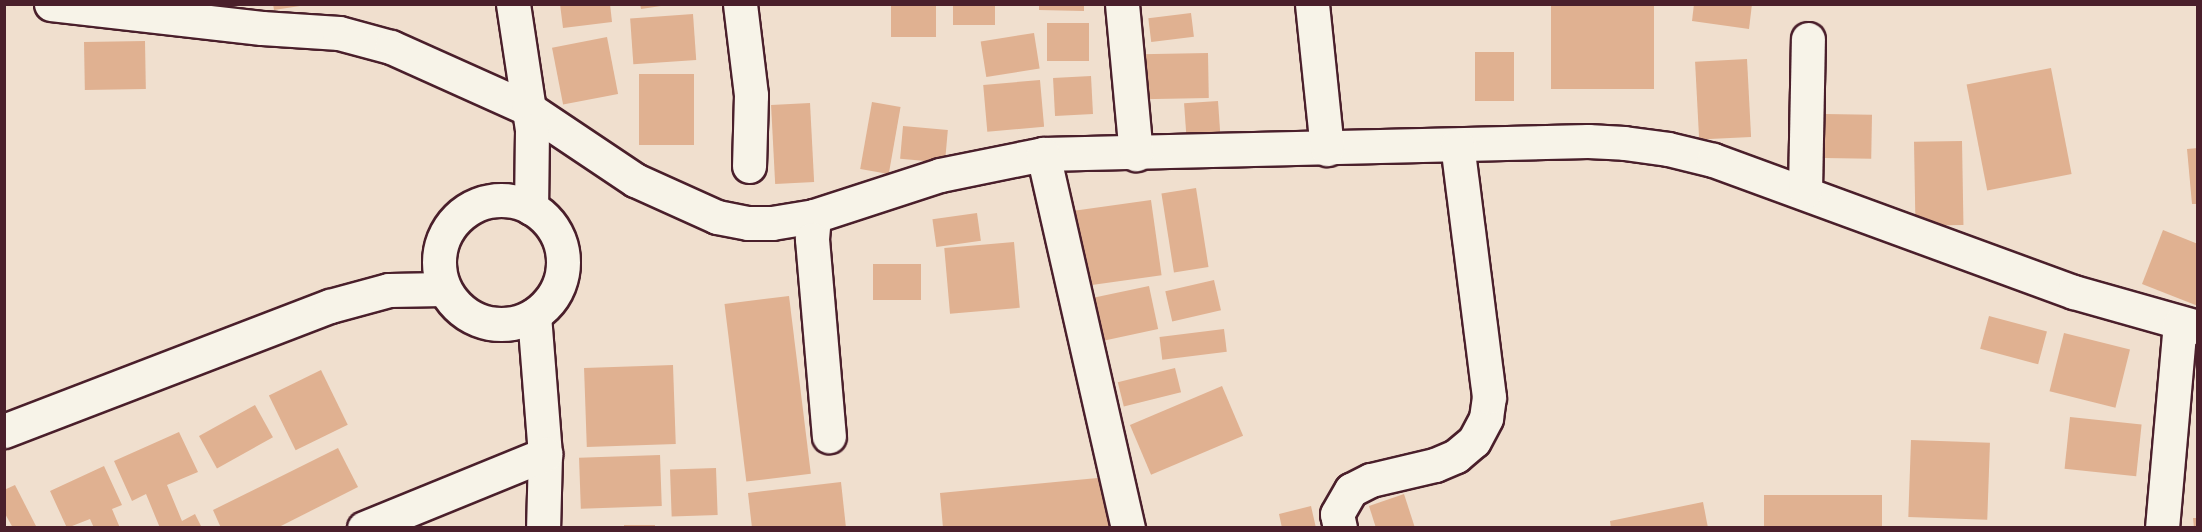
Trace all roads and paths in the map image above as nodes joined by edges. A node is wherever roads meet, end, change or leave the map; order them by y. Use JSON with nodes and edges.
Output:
{"nodes":[{"id":1,"x":51,"y":4,"type":"edge"},
{"id":2,"x":513,"y":4,"type":"edge"},
{"id":3,"x":740,"y":4,"type":"edge"},
{"id":4,"x":1122,"y":4,"type":"edge"},
{"id":5,"x":1312,"y":4,"type":"edge"},
{"id":6,"x":1808,"y":39,"type":"dead end"},
{"id":7,"x":529,"y":109,"type":"junction"},
{"id":8,"x":1457,"y":145,"type":"junction"},
{"id":9,"x":1327,"y":149,"type":"junction"},
{"id":10,"x":1043,"y":154,"type":"junction"},
{"id":11,"x":1136,"y":154,"type":"junction"},
{"id":12,"x":749,"y":166,"type":"dead end"},
{"id":13,"x":1805,"y":191,"type":"junction"},
{"id":14,"x":531,"y":208,"type":"junction"},
{"id":15,"x":813,"y":216,"type":"junction"},
{"id":16,"x":444,"y":289,"type":"junction"},
{"id":17,"x":534,"y":315,"type":"junction"},
{"id":18,"x":2189,"y":326,"type":"edge"},
{"id":19,"x":4,"y":431,"type":"edge"},
{"id":20,"x":829,"y":436,"type":"dead end"},
{"id":21,"x":544,"y":454,"type":"junction"},
{"id":22,"x":364,"y":528,"type":"edge"},
{"id":23,"x":543,"y":528,"type":"edge"},
{"id":24,"x":1128,"y":528,"type":"edge"},
{"id":25,"x":1340,"y":528,"type":"edge"},
{"id":26,"x":2162,"y":528,"type":"edge"}],
"edges":[{"from":1,"to":7,"type":"street"},
{"from":2,"to":7,"type":"street"},
{"from":3,"to":12,"type":"street"},
{"from":4,"to":11,"type":"street"},
{"from":5,"to":9,"type":"street"},
{"from":6,"to":13,"type":"street"},
{"from":7,"to":14,"type":"street"},
{"from":7,"to":15,"type":"street"},
{"from":8,"to":9,"type":"street"},
{"from":8,"to":13,"type":"street"},
{"from":8,"to":25,"type":"street"},
{"from":9,"to":11,"type":"street"},
{"from":10,"to":11,"type":"street"},
{"from":10,"to":15,"type":"street"},
{"from":10,"to":24,"type":"street"},
{"from":13,"to":18,"type":"street"},
{"from":14,"to":16,"type":"street"},
{"from":14,"to":17,"type":"street"},
{"from":15,"to":20,"type":"street"},
{"from":16,"to":17,"type":"street"},
{"from":16,"to":19,"type":"street"},
{"from":17,"to":21,"type":"street"},
{"from":18,"to":26,"type":"street"},
{"from":21,"to":22,"type":"street"},
{"from":21,"to":23,"type":"street"}]}
